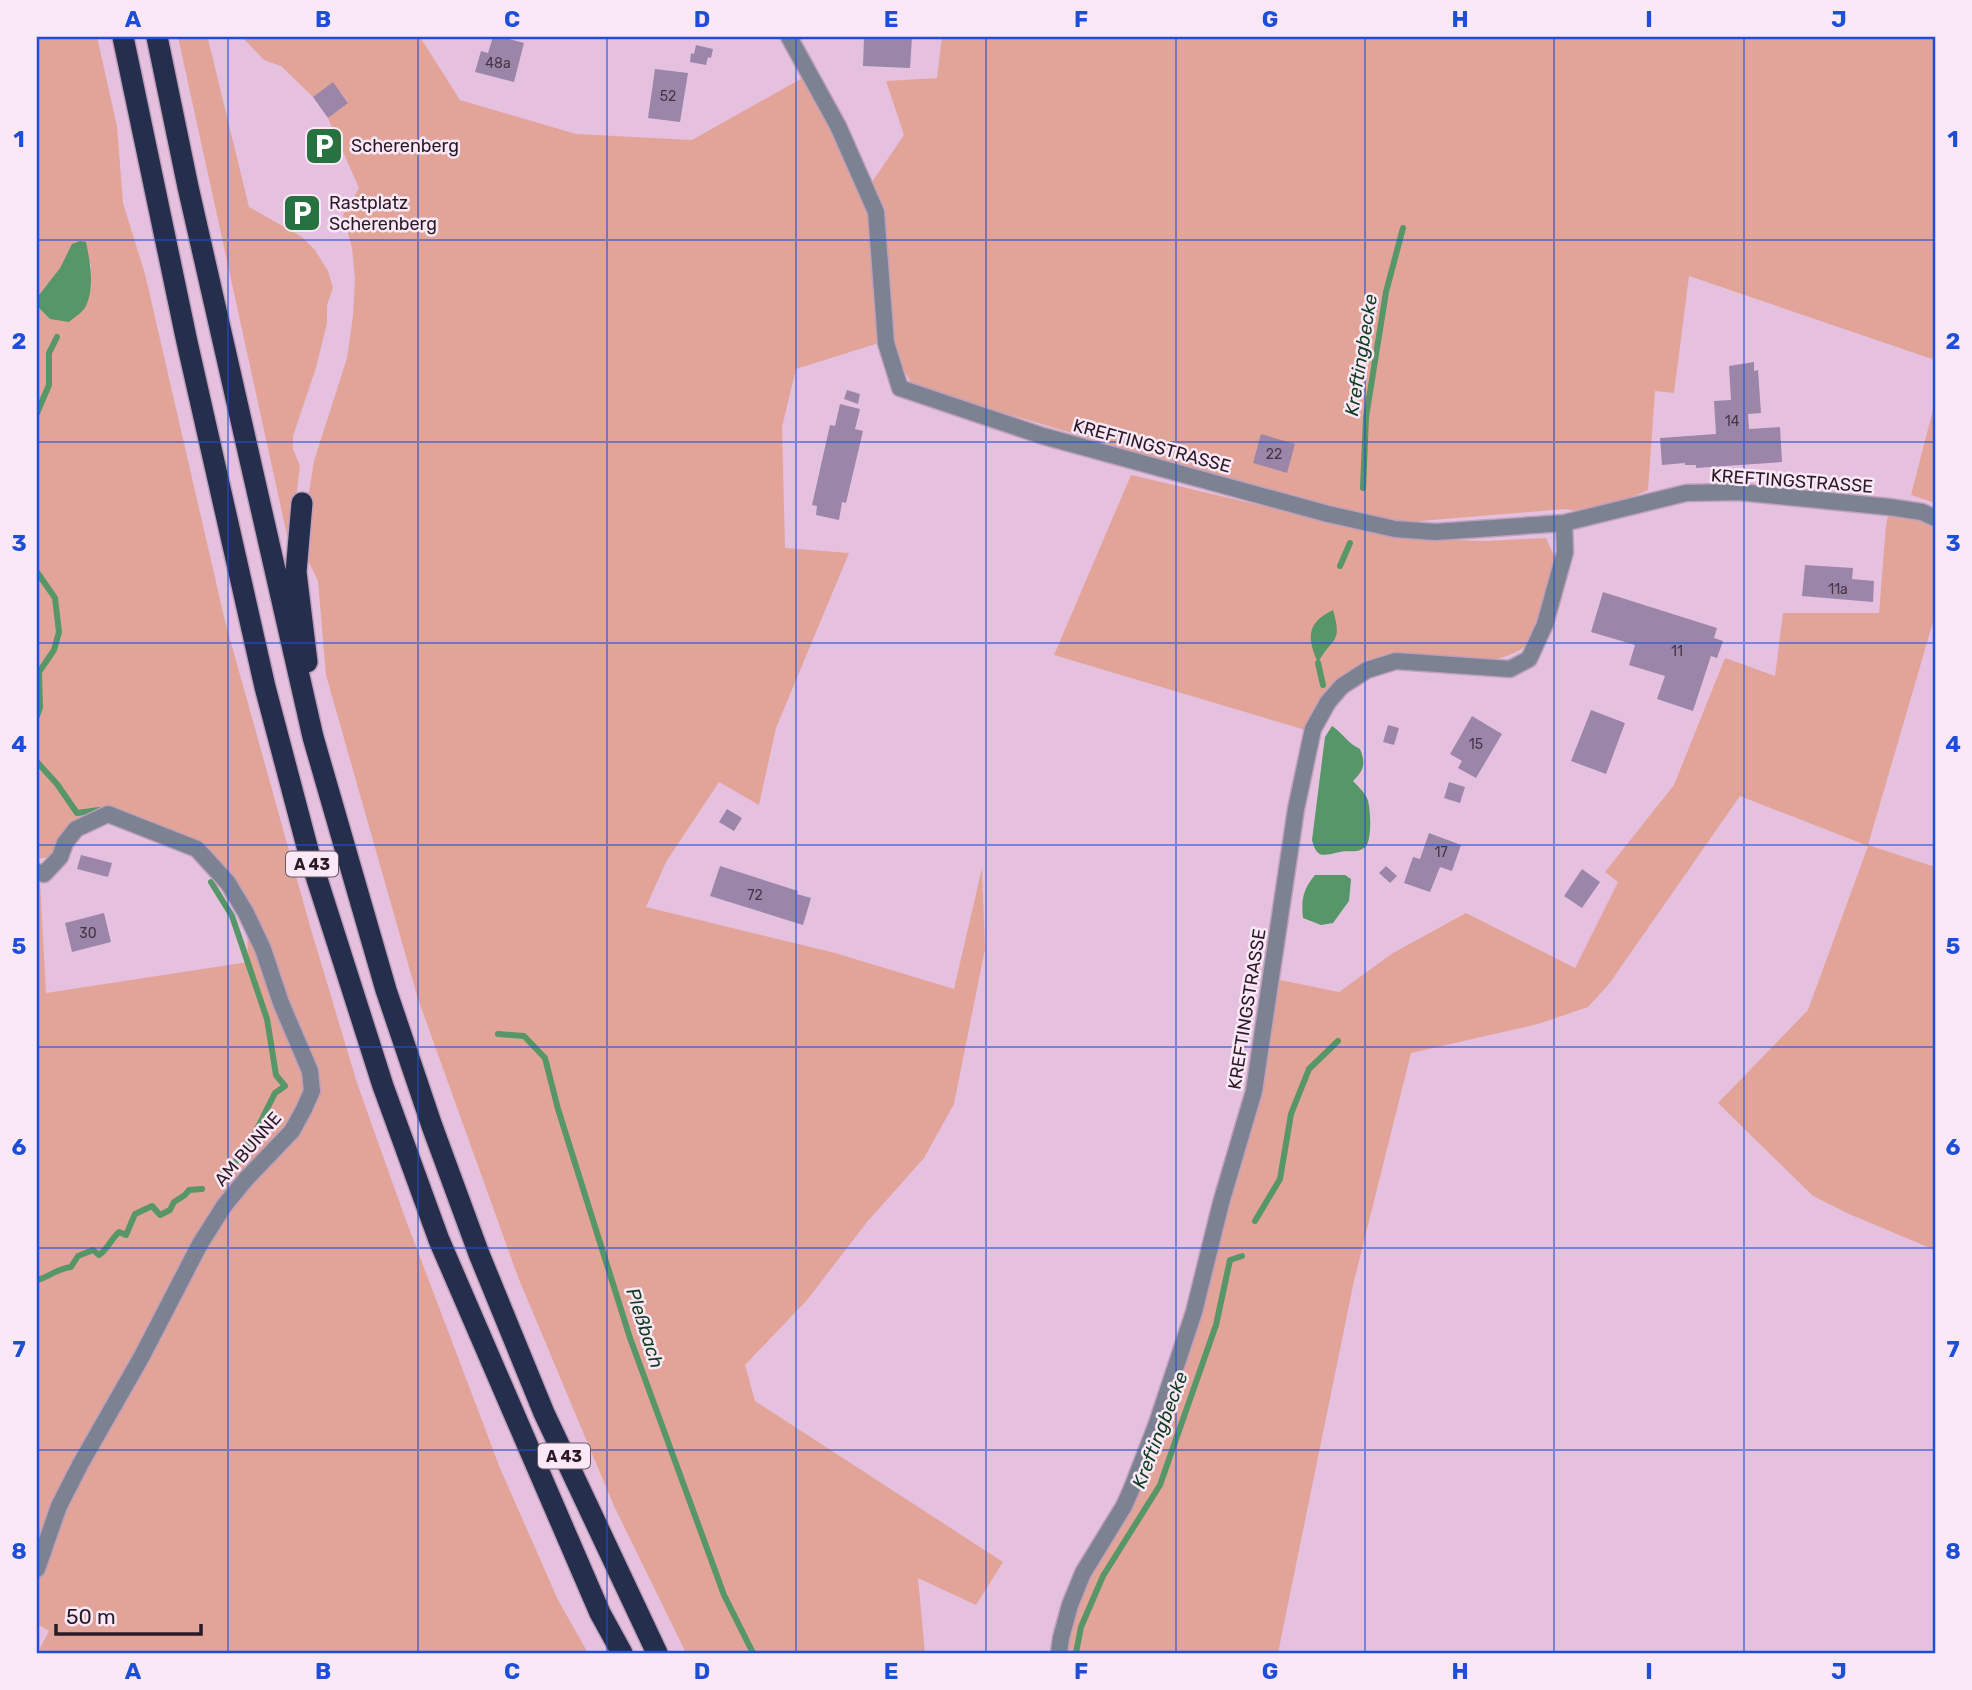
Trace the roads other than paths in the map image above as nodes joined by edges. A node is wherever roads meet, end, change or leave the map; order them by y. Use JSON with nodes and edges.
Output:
{"nodes":[{"id":1,"x":123,"y":37,"type":"edge"},
{"id":2,"x":157,"y":37,"type":"edge"},
{"id":3,"x":789,"y":37,"type":"edge"},
{"id":4,"x":302,"y":503,"type":"dead end"},
{"id":5,"x":1935,"y":518,"type":"edge"},
{"id":6,"x":1564,"y":523,"type":"junction"},
{"id":7,"x":313,"y":737,"type":"junction"},
{"id":8,"x":37,"y":872,"type":"edge"},
{"id":9,"x":37,"y":1569,"type":"edge"},
{"id":10,"x":622,"y":1653,"type":"edge"},
{"id":11,"x":657,"y":1653,"type":"edge"},
{"id":12,"x":1059,"y":1653,"type":"edge"}],
"edges":[{"from":1,"to":10,"type":"highway","number":"A 43"},
{"from":2,"to":7,"type":"highway","number":"A 43"},
{"from":3,"to":6,"type":"street","name":"KREFTINGSTRASSE"},
{"from":4,"to":7,"type":"highway"},
{"from":5,"to":6,"type":"street","name":"KREFTINGSTRASSE"},
{"from":6,"to":12,"type":"street","name":"KREFTINGSTRASSE"},
{"from":7,"to":11,"type":"highway","number":"A 43"},
{"from":8,"to":9,"type":"street","name":"AM BUNNE"}]}
